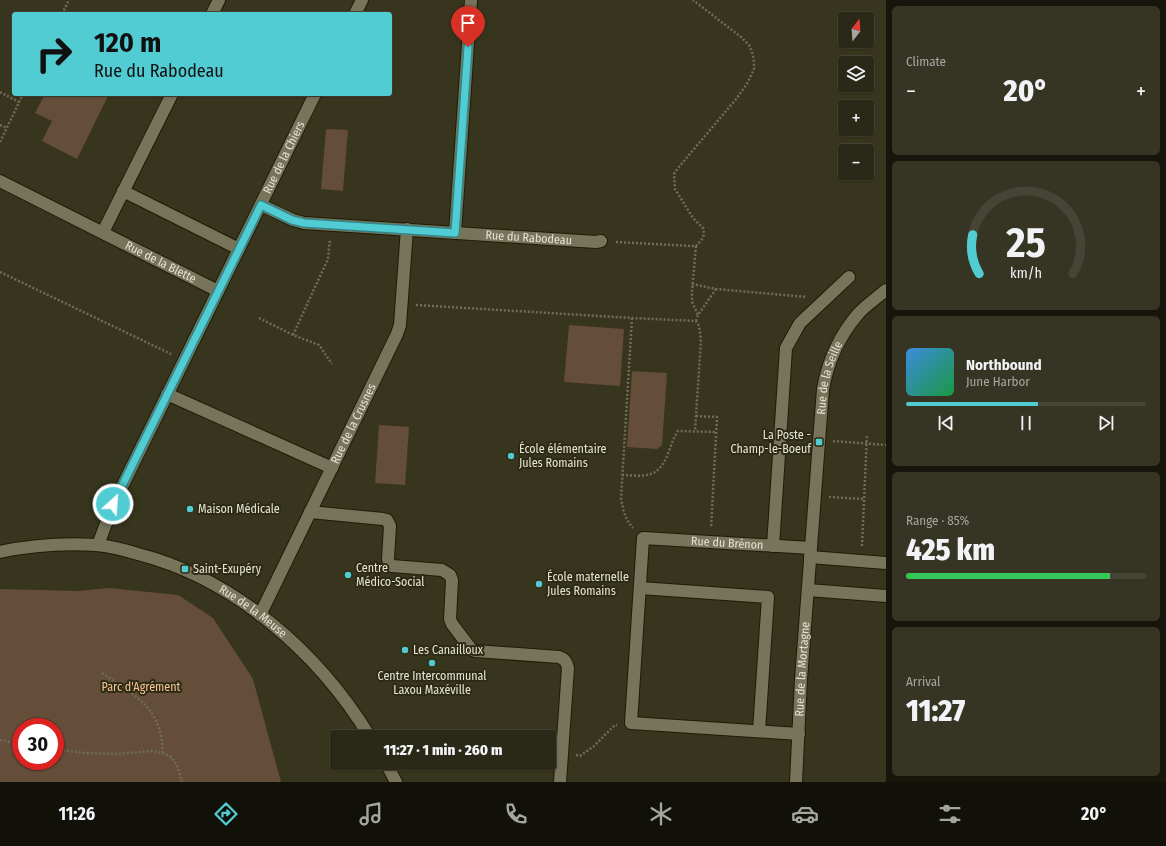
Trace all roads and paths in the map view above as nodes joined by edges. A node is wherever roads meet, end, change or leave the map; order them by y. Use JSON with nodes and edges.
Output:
{"nodes":[{"id":1,"x":69,"y":0,"type":"edge"},
{"id":2,"x":219,"y":0,"type":"edge"},
{"id":3,"x":362,"y":0,"type":"edge"},
{"id":4,"x":471,"y":0,"type":"edge"},
{"id":5,"x":693,"y":0,"type":"edge"},
{"id":6,"x":63,"y":12,"type":"edge"},
{"id":7,"x":213,"y":12,"type":"edge"},
{"id":8,"x":356,"y":12,"type":"edge"},
{"id":9,"x":0,"y":92,"type":"edge"},
{"id":10,"x":22,"y":96,"type":"edge"},
{"id":11,"x":171,"y":96,"type":"edge"},
{"id":12,"x":314,"y":96,"type":"edge"},
{"id":13,"x":19,"y":102,"type":"junction"},
{"id":14,"x":0,"y":125,"type":"edge"},
{"id":15,"x":7,"y":128,"type":"junction"},
{"id":16,"x":0,"y":142,"type":"edge"},
{"id":17,"x":0,"y":181,"type":"edge"},
{"id":18,"x":123,"y":191,"type":"junction"},
{"id":19,"x":261,"y":205,"type":"junction"},
{"id":20,"x":330,"y":225,"type":"junction"},
{"id":21,"x":407,"y":229,"type":"junction"},
{"id":22,"x":103,"y":232,"type":"junction"},
{"id":23,"x":455,"y":233,"type":"junction"},
{"id":24,"x":601,"y":241,"type":"joint"},
{"id":25,"x":696,"y":246,"type":"junction"},
{"id":26,"x":239,"y":249,"type":"junction"},
{"id":27,"x":0,"y":272,"type":"edge"},
{"id":28,"x":849,"y":277,"type":"dead end"},
{"id":29,"x":692,"y":284,"type":"junction"},
{"id":30,"x":716,"y":289,"type":"junction"},
{"id":31,"x":886,"y":290,"type":"edge"},
{"id":32,"x":218,"y":291,"type":"junction"},
{"id":33,"x":830,"y":295,"type":"junction"},
{"id":34,"x":402,"y":304,"type":"junction"},
{"id":35,"x":698,"y":315,"type":"junction"},
{"id":36,"x":259,"y":318,"type":"dead end"},
{"id":37,"x":632,"y":318,"type":"junction"},
{"id":38,"x":696,"y":321,"type":"junction"},
{"id":39,"x":293,"y":334,"type":"junction"},
{"id":40,"x":184,"y":360,"type":"junction"},
{"id":41,"x":332,"y":364,"type":"dead end"},
{"id":42,"x":168,"y":394,"type":"junction"},
{"id":43,"x":696,"y":416,"type":"junction"},
{"id":44,"x":695,"y":431,"type":"junction"},
{"id":45,"x":716,"y":432,"type":"junction"},
{"id":46,"x":867,"y":435,"type":"dead end"},
{"id":47,"x":839,"y":442,"type":"dead end"},
{"id":48,"x":867,"y":444,"type":"junction"},
{"id":49,"x":886,"y":445,"type":"edge"},
{"id":50,"x":332,"y":468,"type":"junction"},
{"id":51,"x":622,"y":475,"type":"junction"},
{"id":52,"x":815,"y":496,"type":"junction"},
{"id":53,"x":864,"y":498,"type":"junction"},
{"id":54,"x":310,"y":512,"type":"junction"},
{"id":55,"x":643,"y":538,"type":"junction"},
{"id":56,"x":710,"y":542,"type":"junction"},
{"id":57,"x":98,"y":545,"type":"junction"},
{"id":58,"x":773,"y":546,"type":"junction"},
{"id":59,"x":0,"y":552,"type":"edge"},
{"id":60,"x":811,"y":553,"type":"junction"},
{"id":61,"x":861,"y":561,"type":"junction"},
{"id":62,"x":886,"y":563,"type":"edge"},
{"id":63,"x":640,"y":588,"type":"junction"},
{"id":64,"x":808,"y":590,"type":"junction"},
{"id":65,"x":886,"y":596,"type":"edge"},
{"id":66,"x":260,"y":615,"type":"junction"},
{"id":67,"x":102,"y":673,"type":"dead end"},
{"id":68,"x":631,"y":723,"type":"junction"},
{"id":69,"x":365,"y":730,"type":"edge"},
{"id":70,"x":759,"y":731,"type":"junction"},
{"id":71,"x":798,"y":734,"type":"junction"},
{"id":72,"x":0,"y":740,"type":"edge"},
{"id":73,"x":12,"y":742,"type":"edge"},
{"id":74,"x":556,"y":748,"type":"edge"},
{"id":75,"x":64,"y":750,"type":"edge"},
{"id":76,"x":562,"y":750,"type":"junction"},
{"id":77,"x":163,"y":753,"type":"junction"},
{"id":78,"x":390,"y":770,"type":"edge"},
{"id":79,"x":182,"y":782,"type":"edge"},
{"id":80,"x":396,"y":782,"type":"edge"},
{"id":81,"x":560,"y":782,"type":"edge"},
{"id":82,"x":796,"y":782,"type":"edge"}],
"edges":[{"from":1,"to":6,"type":"path"},
{"from":2,"to":7,"type":"street"},
{"from":3,"to":8,"type":"street"},
{"from":4,"to":23,"type":"street"},
{"from":5,"to":25,"type":"path"},
{"from":9,"to":13,"type":"path"},
{"from":10,"to":13,"type":"path"},
{"from":11,"to":18,"type":"street"},
{"from":12,"to":19,"type":"street","name":"Rue de la Chiers"},
{"from":13,"to":15,"type":"path"},
{"from":14,"to":15,"type":"path"},
{"from":15,"to":16,"type":"path"},
{"from":17,"to":22,"type":"street","name":"Rue de la Blette"},
{"from":18,"to":22,"type":"street"},
{"from":18,"to":26,"type":"street"},
{"from":19,"to":20,"type":"street","name":"Rue du Rabodeau"},
{"from":19,"to":26,"type":"street","name":"Rue de la Chiers"},
{"from":20,"to":21,"type":"street","name":"Rue du Rabodeau"},
{"from":20,"to":39,"type":"path"},
{"from":21,"to":23,"type":"street","name":"Rue du Rabodeau"},
{"from":21,"to":34,"type":"street","name":"Rue de la Crusnes"},
{"from":22,"to":32,"type":"street","name":"Rue de la Blette"},
{"from":23,"to":24,"type":"street","name":"Rue du Rabodeau"},
{"from":24,"to":25,"type":"path"},
{"from":25,"to":29,"type":"path"},
{"from":26,"to":32,"type":"street","name":"Rue de la Chiers"},
{"from":27,"to":40,"type":"path"},
{"from":28,"to":33,"type":"street"},
{"from":29,"to":30,"type":"path"},
{"from":29,"to":35,"type":"path"},
{"from":30,"to":33,"type":"path"},
{"from":30,"to":35,"type":"path"},
{"from":31,"to":52,"type":"street","name":"Rue de la Seille"},
{"from":32,"to":40,"type":"street","name":"Rue de la Chiers"},
{"from":33,"to":58,"type":"street"},
{"from":34,"to":37,"type":"path"},
{"from":34,"to":50,"type":"street","name":"Rue de la Crusnes"},
{"from":35,"to":38,"type":"path"},
{"from":36,"to":39,"type":"path"},
{"from":37,"to":38,"type":"path"},
{"from":37,"to":51,"type":"path"},
{"from":38,"to":43,"type":"path"},
{"from":39,"to":41,"type":"path"},
{"from":40,"to":42,"type":"street","name":"Rue de la Chiers"},
{"from":42,"to":50,"type":"street","name":"Rue de la Crusnes"},
{"from":42,"to":57,"type":"street","name":"Rue de la Chiers"},
{"from":43,"to":44,"type":"path"},
{"from":43,"to":45,"type":"path"},
{"from":44,"to":45,"type":"path"},
{"from":44,"to":51,"type":"path"},
{"from":45,"to":56,"type":"path"},
{"from":46,"to":48,"type":"path"},
{"from":47,"to":48,"type":"path"},
{"from":48,"to":49,"type":"path"},
{"from":48,"to":53,"type":"path"},
{"from":50,"to":54,"type":"street"},
{"from":51,"to":55,"type":"path"},
{"from":52,"to":53,"type":"path"},
{"from":52,"to":60,"type":"street","name":"Rue de la Seille"},
{"from":53,"to":61,"type":"path"},
{"from":54,"to":66,"type":"street"},
{"from":54,"to":76,"type":"street"},
{"from":55,"to":56,"type":"street","name":"Rue du Brénon"},
{"from":55,"to":63,"type":"street"},
{"from":56,"to":58,"type":"street","name":"Rue du Brénon"},
{"from":57,"to":59,"type":"street","name":"Rue de la Meuse"},
{"from":57,"to":66,"type":"street","name":"Rue de la Meuse"},
{"from":58,"to":60,"type":"street","name":"Rue du Brénon"},
{"from":60,"to":61,"type":"street","name":"Rue du Brénon"},
{"from":60,"to":64,"type":"street","name":"Rue de la Mortagne"},
{"from":61,"to":62,"type":"street","name":"Rue du Brénon"},
{"from":63,"to":68,"type":"street"},
{"from":63,"to":70,"type":"street"},
{"from":64,"to":65,"type":"street"},
{"from":64,"to":71,"type":"street","name":"Rue de la Mortagne"},
{"from":66,"to":69,"type":"street","name":"Rue de la Meuse"},
{"from":67,"to":77,"type":"path"},
{"from":68,"to":70,"type":"street"},
{"from":68,"to":76,"type":"path"},
{"from":70,"to":71,"type":"street"},
{"from":71,"to":82,"type":"street","name":"Rue de la Mortagne"},
{"from":72,"to":73,"type":"path"},
{"from":74,"to":76,"type":"street"},
{"from":75,"to":77,"type":"path"},
{"from":76,"to":81,"type":"street"},
{"from":77,"to":79,"type":"path"},
{"from":78,"to":80,"type":"street"}]}
